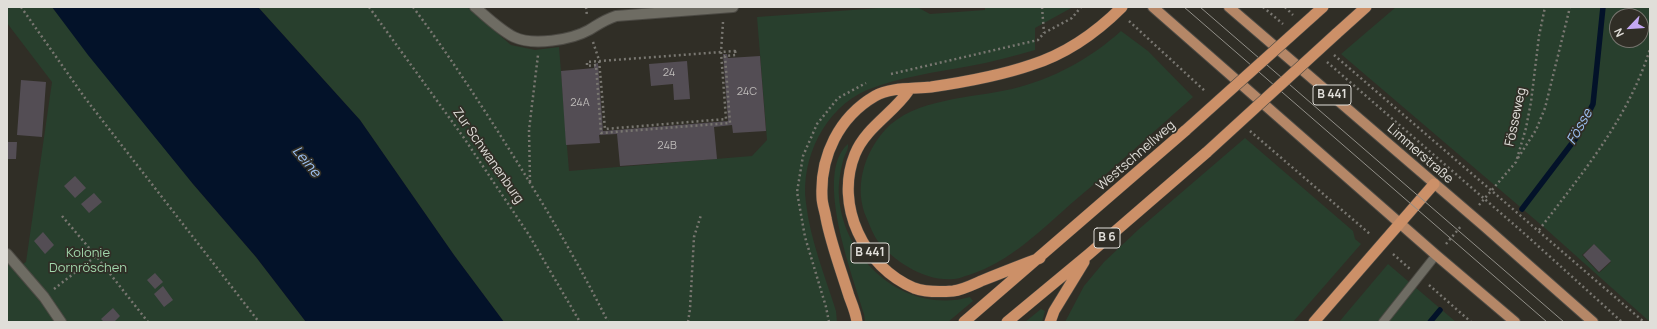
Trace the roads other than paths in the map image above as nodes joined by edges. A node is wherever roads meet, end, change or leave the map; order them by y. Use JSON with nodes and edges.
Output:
{"nodes":[{"id":1,"x":475,"y":7,"type":"edge"},
{"id":2,"x":728,"y":7,"type":"edge"},
{"id":3,"x":1153,"y":7,"type":"edge"},
{"id":4,"x":1229,"y":7,"type":"edge"},
{"id":5,"x":1323,"y":7,"type":"edge"},
{"id":6,"x":1366,"y":7,"type":"edge"},
{"id":7,"x":1120,"y":9,"type":"edge"},
{"id":8,"x":909,"y":90,"type":"junction"},
{"id":9,"x":1434,"y":184,"type":"junction"},
{"id":10,"x":1400,"y":224,"type":"junction"},
{"id":11,"x":7,"y":254,"type":"edge"},
{"id":12,"x":1089,"y":254,"type":"junction"},
{"id":13,"x":1436,"y":255,"type":"junction"},
{"id":14,"x":1040,"y":258,"type":"junction"},
{"id":15,"x":61,"y":322,"type":"edge"},
{"id":16,"x":857,"y":322,"type":"edge"},
{"id":17,"x":964,"y":322,"type":"edge"},
{"id":18,"x":1007,"y":322,"type":"edge"},
{"id":19,"x":1050,"y":322,"type":"edge"},
{"id":20,"x":1314,"y":322,"type":"edge"},
{"id":21,"x":1383,"y":322,"type":"edge"},
{"id":22,"x":1515,"y":322,"type":"edge"},
{"id":23,"x":1593,"y":322,"type":"edge"}],
"edges":[{"from":1,"to":2,"type":"street"},
{"from":3,"to":10,"type":"main road"},
{"from":4,"to":9,"type":"main road","name":"Limmerstraße","number":"B 441"},
{"from":5,"to":14,"type":"highway","name":"Westschnellweg","number":"B 6","bridge":true},
{"from":6,"to":12,"type":"highway","number":"B 6","bridge":true},
{"from":7,"to":8,"type":"highway"},
{"from":8,"to":14,"type":"highway","number":"B 441"},
{"from":8,"to":16,"type":"highway"},
{"from":9,"to":10,"type":"highway"},
{"from":9,"to":23,"type":"main road","name":"Limmerstraße","number":"B 441"},
{"from":10,"to":13,"type":"main road"},
{"from":10,"to":20,"type":"highway"},
{"from":11,"to":15,"type":"street"},
{"from":12,"to":18,"type":"highway","number":"B 6"},
{"from":12,"to":19,"type":"highway"},
{"from":13,"to":21,"type":"lane"},
{"from":13,"to":22,"type":"main road"},
{"from":14,"to":17,"type":"highway","name":"Westschnellweg","number":"B 6"}]}
